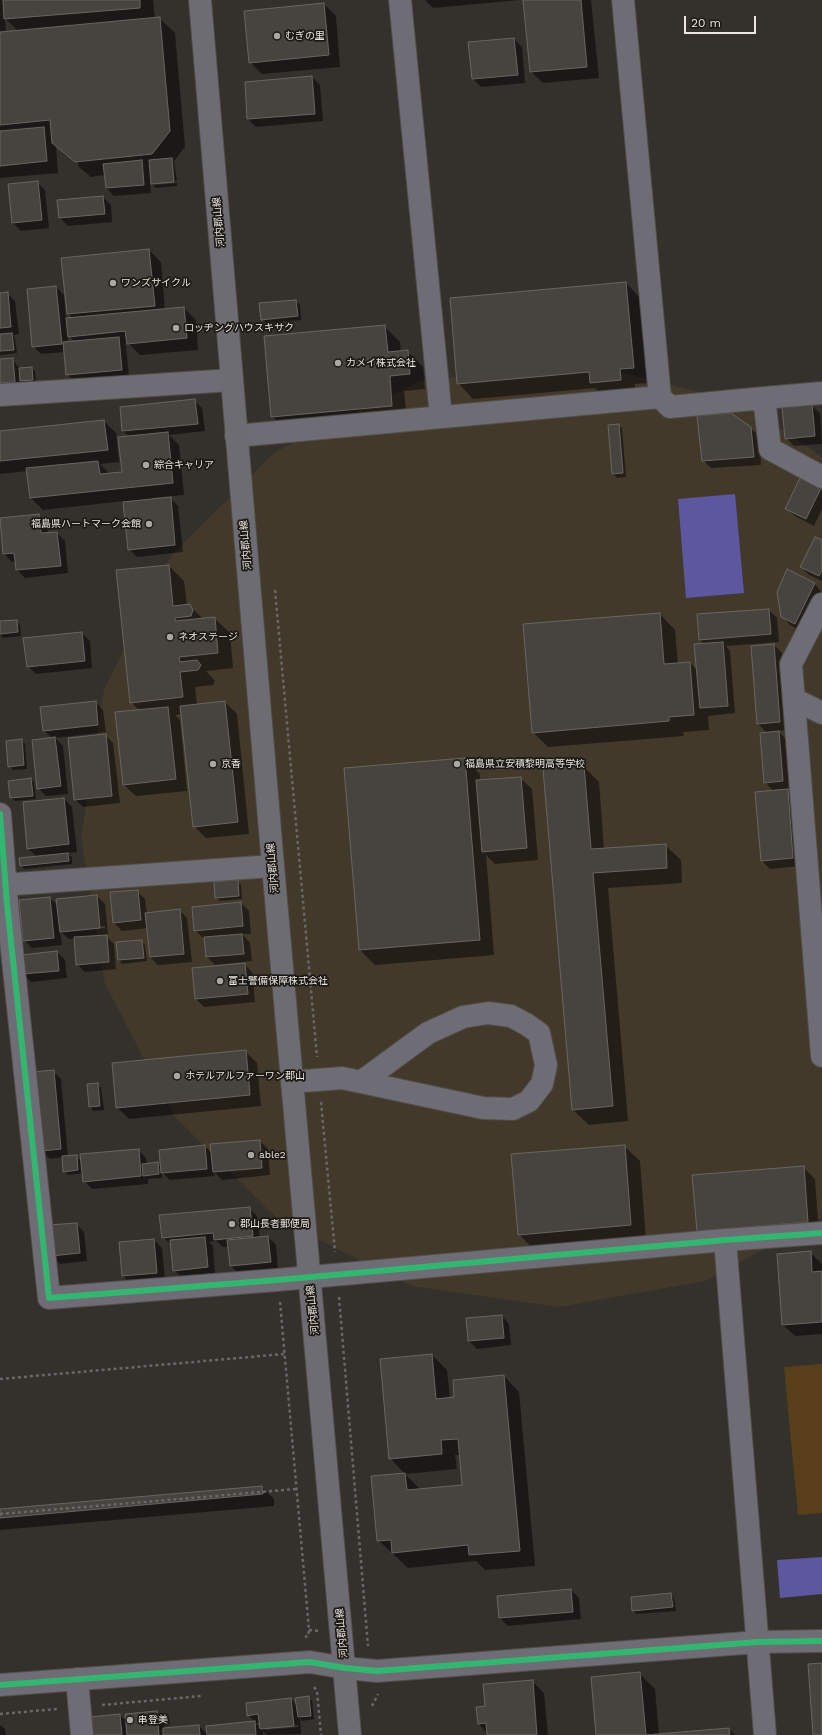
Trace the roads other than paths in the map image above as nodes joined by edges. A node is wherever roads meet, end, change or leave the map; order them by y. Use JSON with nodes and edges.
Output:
{"nodes":[{"id":1,"x":200,"y":0,"type":"edge"},
{"id":2,"x":400,"y":0,"type":"edge"},
{"id":3,"x":623,"y":0,"type":"edge"},
{"id":4,"x":232,"y":380,"type":"junction"},
{"id":5,"x":822,"y":393,"type":"edge"},
{"id":6,"x":0,"y":395,"type":"edge"},
{"id":7,"x":660,"y":397,"type":"junction"},
{"id":8,"x":764,"y":398,"type":"junction"},
{"id":9,"x":441,"y":417,"type":"junction"},
{"id":10,"x":236,"y":436,"type":"junction"},
{"id":11,"x":822,"y":477,"type":"edge"},
{"id":12,"x":822,"y":604,"type":"edge"},
{"id":13,"x":794,"y":699,"type":"junction"},
{"id":14,"x":822,"y":713,"type":"edge"},
{"id":15,"x":0,"y":814,"type":"edge"},
{"id":16,"x":272,"y":866,"type":"junction"},
{"id":17,"x":3,"y":885,"type":"edge"},
{"id":18,"x":817,"y":925,"type":"edge"},
{"id":19,"x":822,"y":1056,"type":"edge"},
{"id":20,"x":292,"y":1082,"type":"junction"},
{"id":21,"x":361,"y":1082,"type":"junction"},
{"id":22,"x":822,"y":1233,"type":"edge"},
{"id":23,"x":725,"y":1240,"type":"junction"},
{"id":24,"x":309,"y":1277,"type":"junction"},
{"id":25,"x":822,"y":1641,"type":"edge"},
{"id":26,"x":758,"y":1642,"type":"junction"},
{"id":27,"x":345,"y":1668,"type":"junction"},
{"id":28,"x":77,"y":1679,"type":"junction"},
{"id":29,"x":0,"y":1685,"type":"edge"},
{"id":30,"x":82,"y":1735,"type":"edge"},
{"id":31,"x":350,"y":1735,"type":"edge"},
{"id":32,"x":766,"y":1735,"type":"edge"}],
"edges":[{"from":1,"to":4,"type":"main road","name":"河内郡山線"},
{"from":2,"to":9,"type":"street"},
{"from":3,"to":7,"type":"street"},
{"from":4,"to":6,"type":"street"},
{"from":4,"to":10,"type":"main road","name":"河内郡山線"},
{"from":5,"to":8,"type":"street"},
{"from":7,"to":8,"type":"street"},
{"from":7,"to":9,"type":"street"},
{"from":8,"to":11,"type":"street"},
{"from":9,"to":10,"type":"street"},
{"from":10,"to":16,"type":"main road","name":"河内郡山線"},
{"from":12,"to":13,"type":"street"},
{"from":13,"to":14,"type":"street"},
{"from":13,"to":18,"type":"street"},
{"from":15,"to":17,"type":"street"},
{"from":16,"to":17,"type":"street"},
{"from":16,"to":20,"type":"main road","name":"河内郡山線"},
{"from":17,"to":24,"type":"street"},
{"from":18,"to":19,"type":"street"},
{"from":20,"to":21,"type":"street"},
{"from":20,"to":24,"type":"main road","name":"河内郡山線"},
{"from":21,"to":21,"type":"street"},
{"from":22,"to":23,"type":"street"},
{"from":23,"to":24,"type":"street"},
{"from":23,"to":26,"type":"street"},
{"from":24,"to":27,"type":"main road","name":"河内郡山線"},
{"from":25,"to":26,"type":"street"},
{"from":26,"to":27,"type":"street"},
{"from":26,"to":32,"type":"street"},
{"from":27,"to":28,"type":"street"},
{"from":27,"to":31,"type":"main road","name":"河内郡山線"},
{"from":28,"to":29,"type":"street"},
{"from":28,"to":30,"type":"street"}]}
